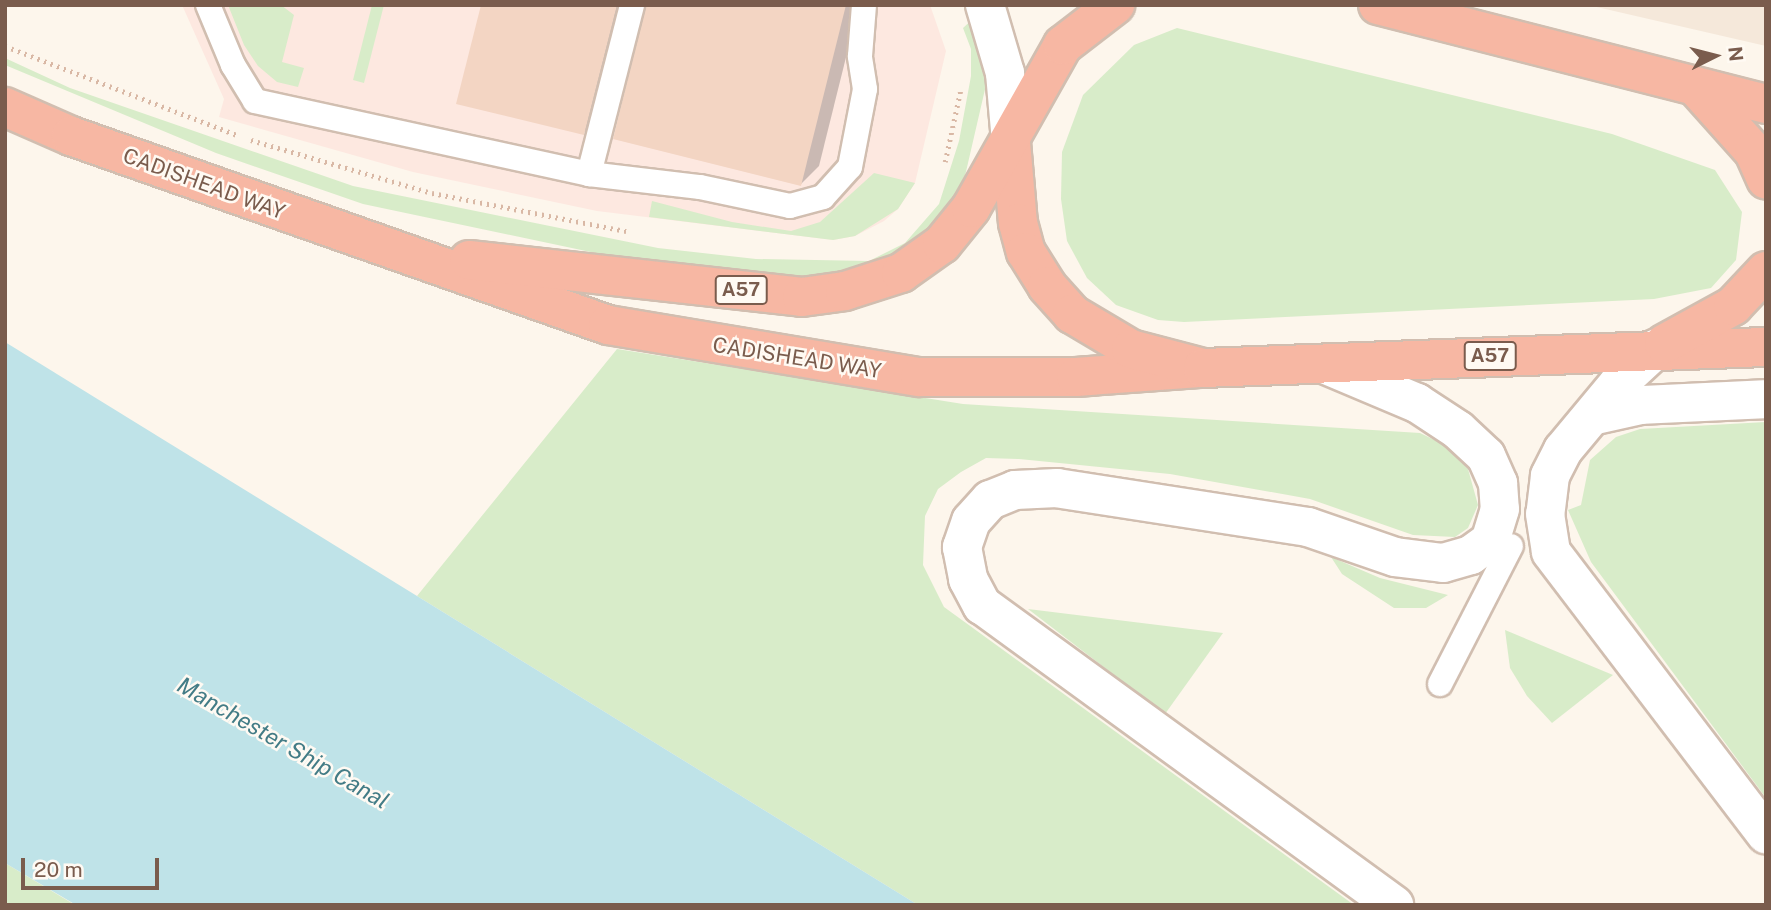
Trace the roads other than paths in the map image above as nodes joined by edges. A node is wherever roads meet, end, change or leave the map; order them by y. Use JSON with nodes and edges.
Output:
{"nodes":[{"id":1,"x":208,"y":5,"type":"edge"},
{"id":2,"x":632,"y":5,"type":"edge"},
{"id":3,"x":864,"y":5,"type":"edge"},
{"id":4,"x":985,"y":5,"type":"edge"},
{"id":5,"x":1115,"y":5,"type":"edge"},
{"id":6,"x":1378,"y":5,"type":"edge"},
{"id":7,"x":1441,"y":13,"type":"edge"},
{"id":8,"x":1697,"y":88,"type":"junction"},
{"id":9,"x":1766,"y":104,"type":"edge"},
{"id":10,"x":5,"y":107,"type":"edge"},
{"id":11,"x":1011,"y":142,"type":"junction"},
{"id":12,"x":589,"y":174,"type":"junction"},
{"id":13,"x":1766,"y":179,"type":"edge"},
{"id":14,"x":405,"y":253,"type":"junction"},
{"id":15,"x":1766,"y":271,"type":"edge"},
{"id":16,"x":1766,"y":347,"type":"edge"},
{"id":17,"x":1657,"y":348,"type":"junction"},
{"id":18,"x":1324,"y":364,"type":"junction"},
{"id":19,"x":1203,"y":368,"type":"junction"},
{"id":20,"x":1766,"y":399,"type":"edge"},
{"id":21,"x":1595,"y":415,"type":"junction"},
{"id":22,"x":1500,"y":543,"type":"junction"},
{"id":23,"x":1551,"y":552,"type":"junction"},
{"id":24,"x":1440,"y":684,"type":"dead end"},
{"id":25,"x":1766,"y":834,"type":"edge"},
{"id":26,"x":1394,"y":905,"type":"edge"}],
"edges":[{"from":1,"to":12,"type":"lane"},
{"from":2,"to":12,"type":"lane"},
{"from":3,"to":12,"type":"lane"},
{"from":4,"to":11,"type":"street"},
{"from":5,"to":11,"type":"highway","number":"A57"},
{"from":6,"to":7,"type":"highway"},
{"from":7,"to":8,"type":"highway"},
{"from":8,"to":9,"type":"highway"},
{"from":8,"to":13,"type":"highway"},
{"from":10,"to":14,"type":"highway","name":"CADISHEAD WAY","number":"A57"},
{"from":11,"to":14,"type":"highway","name":"CADISHEAD WAY","number":"A57"},
{"from":11,"to":19,"type":"highway","number":"A57"},
{"from":14,"to":19,"type":"highway","name":"CADISHEAD WAY","number":"A57"},
{"from":15,"to":17,"type":"highway","number":"A57"},
{"from":16,"to":17,"type":"highway","number":"A57"},
{"from":17,"to":18,"type":"highway","number":"A57"},
{"from":17,"to":21,"type":"street"},
{"from":18,"to":19,"type":"highway","number":"A57"},
{"from":18,"to":22,"type":"street"},
{"from":20,"to":21,"type":"street"},
{"from":21,"to":23,"type":"street"},
{"from":22,"to":23,"type":"street"},
{"from":22,"to":24,"type":"lane"},
{"from":22,"to":26,"type":"street"},
{"from":23,"to":25,"type":"street"}]}
